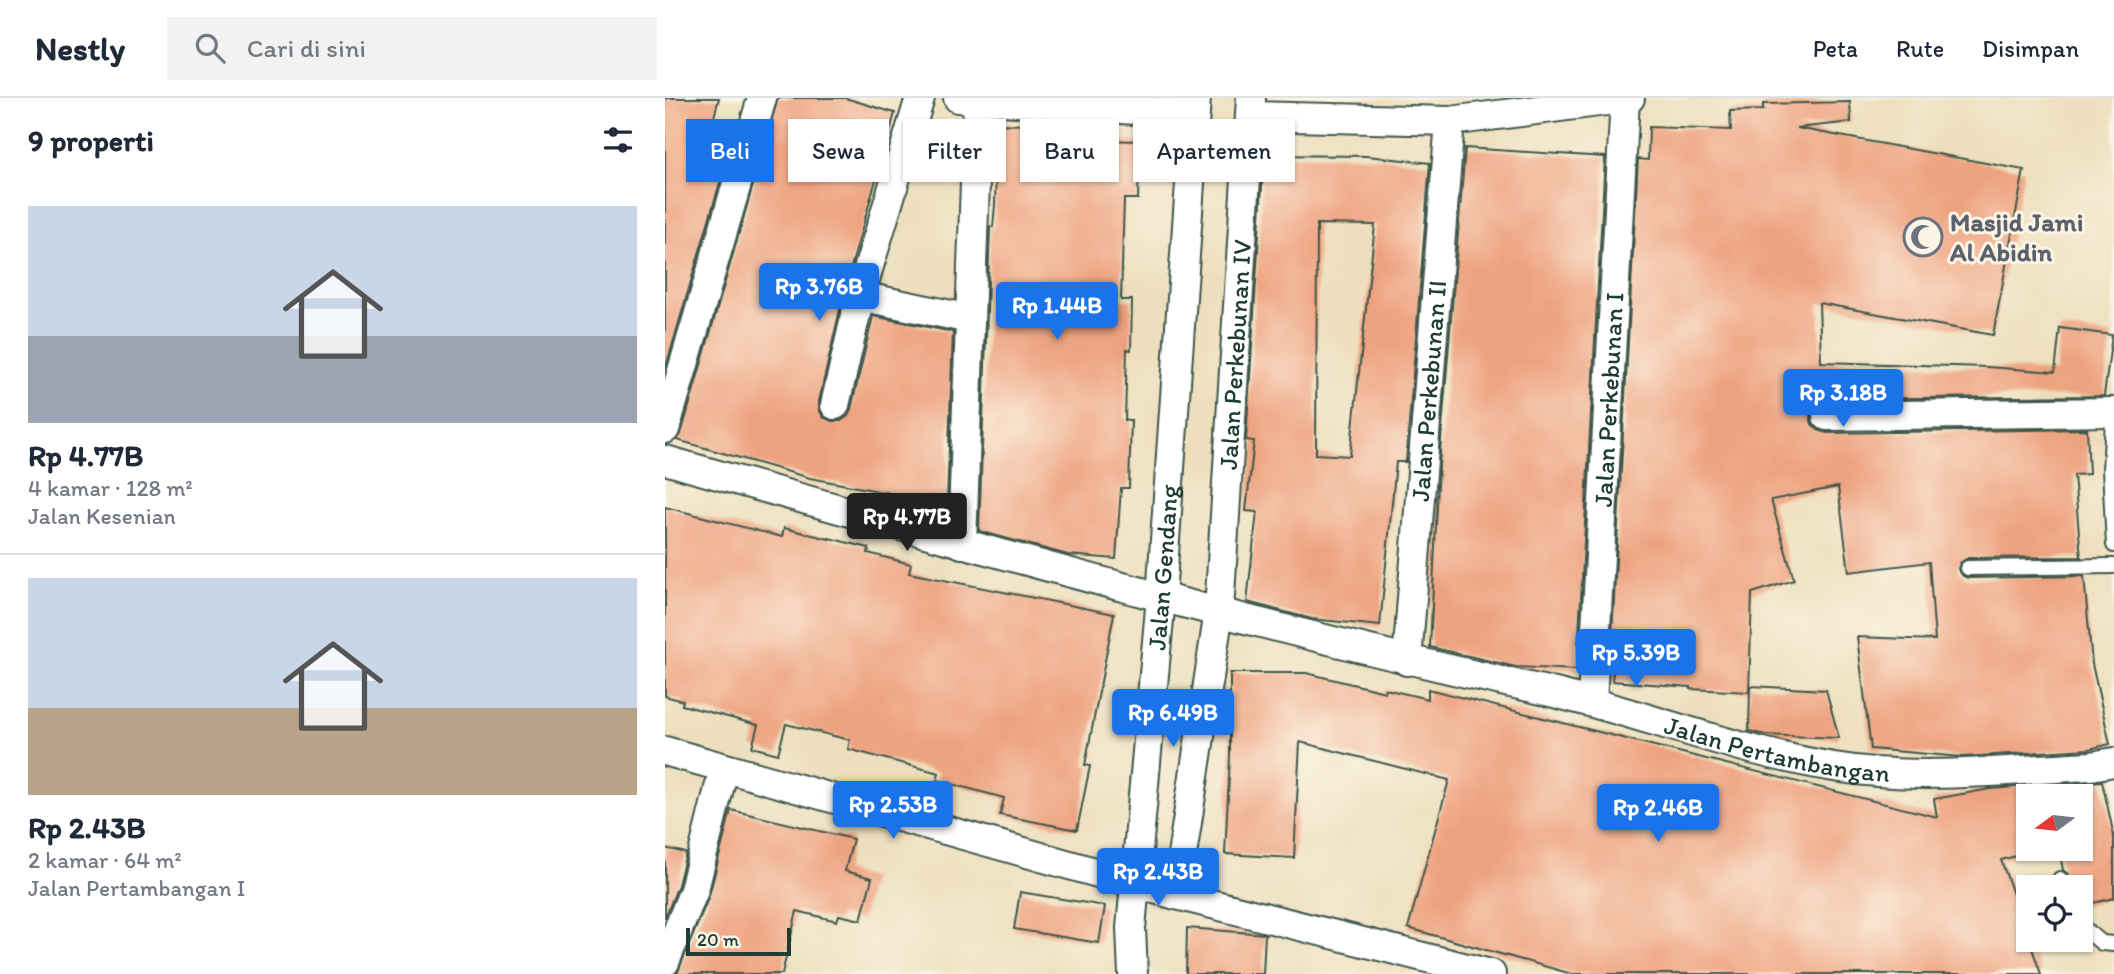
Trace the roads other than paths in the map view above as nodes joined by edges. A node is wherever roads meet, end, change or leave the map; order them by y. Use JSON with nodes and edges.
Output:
{"nodes":[{"id":1,"x":762,"y":98,"type":"edge"},
{"id":2,"x":920,"y":98,"type":"edge"},
{"id":3,"x":968,"y":99,"type":"edge"},
{"id":4,"x":1627,"y":99,"type":"edge"},
{"id":5,"x":1195,"y":106,"type":"edge"},
{"id":6,"x":1250,"y":107,"type":"edge"},
{"id":7,"x":1450,"y":121,"type":"junction"},
{"id":8,"x":860,"y":296,"type":"junction"},
{"id":9,"x":970,"y":319,"type":"junction"},
{"id":10,"x":835,"y":405,"type":"dead end"},
{"id":11,"x":2113,"y":409,"type":"edge"},
{"id":12,"x":1827,"y":416,"type":"dead end"},
{"id":13,"x":665,"y":429,"type":"edge"},
{"id":14,"x":665,"y":460,"type":"edge"},
{"id":15,"x":962,"y":544,"type":"junction"},
{"id":16,"x":2114,"y":545,"type":"edge"},
{"id":17,"x":2114,"y":566,"type":"edge"},
{"id":18,"x":1968,"y":568,"type":"dead end"},
{"id":19,"x":1161,"y":597,"type":"junction"},
{"id":20,"x":1219,"y":611,"type":"junction"},
{"id":21,"x":1408,"y":661,"type":"junction"},
{"id":22,"x":1592,"y":702,"type":"junction"},
{"id":23,"x":665,"y":751,"type":"edge"},
{"id":24,"x":2114,"y":762,"type":"edge"},
{"id":25,"x":724,"y":768,"type":"junction"},
{"id":26,"x":1135,"y":883,"type":"junction"},
{"id":27,"x":1176,"y":895,"type":"junction"},
{"id":28,"x":2093,"y":936,"type":"edge"},
{"id":29,"x":2114,"y":944,"type":"edge"},
{"id":30,"x":665,"y":962,"type":"edge"},
{"id":31,"x":1133,"y":974,"type":"edge"},
{"id":32,"x":1491,"y":974,"type":"edge"}],
"edges":[{"from":1,"to":13,"type":"street"},
{"from":2,"to":8,"type":"street"},
{"from":3,"to":5,"type":"street"},
{"from":3,"to":9,"type":"street"},
{"from":4,"to":7,"type":"street"},
{"from":4,"to":22,"type":"street","name":"Jalan Perkebunan I"},
{"from":5,"to":19,"type":"street","name":"Jalan Gendang"},
{"from":6,"to":7,"type":"street"},
{"from":6,"to":20,"type":"street","name":"Jalan Perkebunan IV"},
{"from":7,"to":21,"type":"street","name":"Jalan Perkebunan II"},
{"from":8,"to":9,"type":"street"},
{"from":8,"to":10,"type":"street"},
{"from":9,"to":15,"type":"street"},
{"from":11,"to":12,"type":"street"},
{"from":11,"to":16,"type":"lane"},
{"from":14,"to":15,"type":"street","name":"Jalan Pertambangan"},
{"from":15,"to":19,"type":"street","name":"Jalan Pertambangan"},
{"from":17,"to":18,"type":"lane"},
{"from":19,"to":20,"type":"street","name":"Jalan Pertambangan"},
{"from":19,"to":26,"type":"street","name":"Jalan Gendang"},
{"from":20,"to":21,"type":"street","name":"Jalan Pertambangan"},
{"from":20,"to":27,"type":"street"},
{"from":21,"to":22,"type":"street","name":"Jalan Pertambangan"},
{"from":22,"to":24,"type":"street","name":"Jalan Pertambangan"},
{"from":23,"to":25,"type":"street"},
{"from":25,"to":26,"type":"street"},
{"from":25,"to":30,"type":"street"},
{"from":26,"to":27,"type":"street"},
{"from":26,"to":31,"type":"street","name":"Jalan Gendang"},
{"from":27,"to":32,"type":"street"},
{"from":28,"to":29,"type":"lane"}]}
